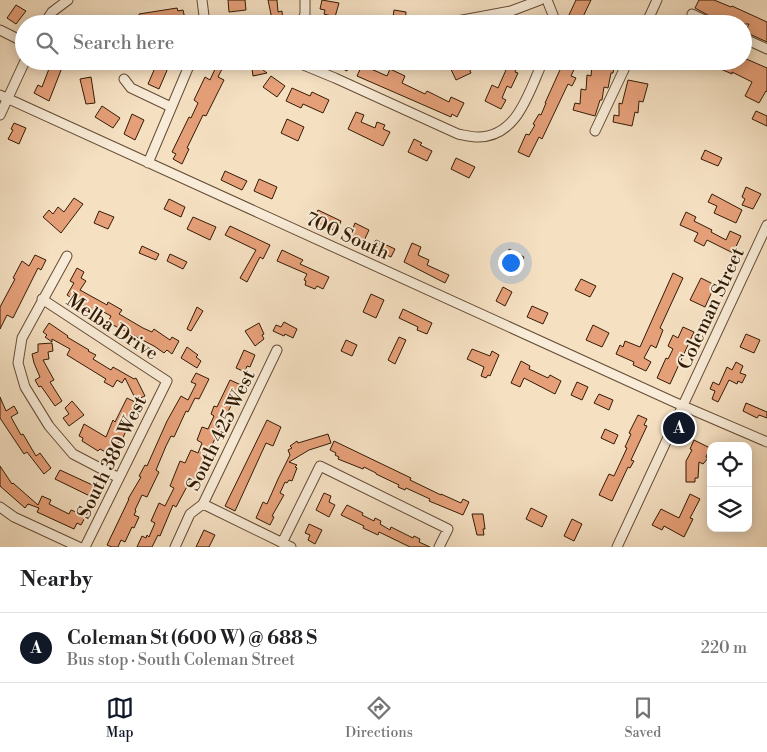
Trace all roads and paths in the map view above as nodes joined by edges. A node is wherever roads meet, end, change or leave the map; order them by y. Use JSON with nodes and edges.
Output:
{"nodes":[{"id":1,"x":68,"y":0,"type":"edge"},
{"id":2,"x":202,"y":0,"type":"edge"},
{"id":3,"x":306,"y":0,"type":"edge"},
{"id":4,"x":540,"y":0,"type":"edge"},
{"id":5,"x":547,"y":0,"type":"edge"},
{"id":6,"x":657,"y":0,"type":"edge"},
{"id":7,"x":50,"y":15,"type":"edge"},
{"id":8,"x":203,"y":15,"type":"edge"},
{"id":9,"x":304,"y":15,"type":"edge"},
{"id":10,"x":489,"y":15,"type":"edge"},
{"id":11,"x":553,"y":15,"type":"edge"},
{"id":12,"x":650,"y":15,"type":"edge"},
{"id":13,"x":0,"y":30,"type":"edge"},
{"id":14,"x":15,"y":38,"type":"edge"},
{"id":15,"x":752,"y":42,"type":"edge"},
{"id":16,"x":767,"y":49,"type":"edge"},
{"id":17,"x":20,"y":70,"type":"edge"},
{"id":18,"x":187,"y":70,"type":"edge"},
{"id":19,"x":316,"y":70,"type":"edge"},
{"id":20,"x":538,"y":70,"type":"edge"},
{"id":21,"x":624,"y":70,"type":"edge"},
{"id":22,"x":124,"y":79,"type":"dead end"},
{"id":23,"x":4,"y":97,"type":"edge"},
{"id":24,"x":171,"y":107,"type":"junction"},
{"id":25,"x":0,"y":115,"type":"edge"},
{"id":26,"x":595,"y":131,"type":"dead end"},
{"id":27,"x":148,"y":163,"type":"junction"},
{"id":28,"x":767,"y":225,"type":"edge"},
{"id":29,"x":67,"y":256,"type":"dead end"},
{"id":30,"x":42,"y":299,"type":"junction"},
{"id":31,"x":277,"y":350,"type":"dead end"},
{"id":32,"x":167,"y":381,"type":"joint"},
{"id":33,"x":683,"y":406,"type":"junction"},
{"id":34,"x":767,"y":442,"type":"edge"},
{"id":35,"x":119,"y":478,"type":"junction"},
{"id":36,"x":203,"y":504,"type":"junction"},
{"id":37,"x":0,"y":507,"type":"edge"},
{"id":38,"x":287,"y":545,"type":"edge"},
{"id":39,"x":79,"y":547,"type":"edge"},
{"id":40,"x":85,"y":547,"type":"edge"},
{"id":41,"x":175,"y":547,"type":"edge"},
{"id":42,"x":439,"y":547,"type":"edge"},
{"id":43,"x":617,"y":547,"type":"edge"}],
"edges":[{"from":1,"to":7,"type":"street"},
{"from":2,"to":8,"type":"street"},
{"from":3,"to":9,"type":"street"},
{"from":4,"to":10,"type":"street"},
{"from":5,"to":11,"type":"street"},
{"from":6,"to":12,"type":"street"},
{"from":13,"to":14,"type":"street"},
{"from":15,"to":16,"type":"street"},
{"from":17,"to":23,"type":"street"},
{"from":18,"to":24,"type":"street"},
{"from":19,"to":20,"type":"street"},
{"from":21,"to":26,"type":"street"},
{"from":22,"to":24,"type":"street"},
{"from":23,"to":25,"type":"street"},
{"from":23,"to":27,"type":"street","name":"700 South"},
{"from":24,"to":27,"type":"street"},
{"from":27,"to":33,"type":"street","name":"700 South"},
{"from":28,"to":33,"type":"street","name":"Coleman Street"},
{"from":29,"to":30,"type":"street"},
{"from":30,"to":32,"type":"street","name":"Melba Drive"},
{"from":30,"to":35,"type":"street"},
{"from":31,"to":36,"type":"street","name":"South 425 West"},
{"from":32,"to":35,"type":"street","name":"South 380 West"},
{"from":33,"to":34,"type":"street","name":"700 South"},
{"from":33,"to":43,"type":"street","name":"Coleman Street"},
{"from":35,"to":40,"type":"street","name":"South 380 West"},
{"from":36,"to":38,"type":"street"},
{"from":36,"to":41,"type":"street","name":"South 425 West"},
{"from":37,"to":39,"type":"street"},
{"from":38,"to":42,"type":"street"}]}
